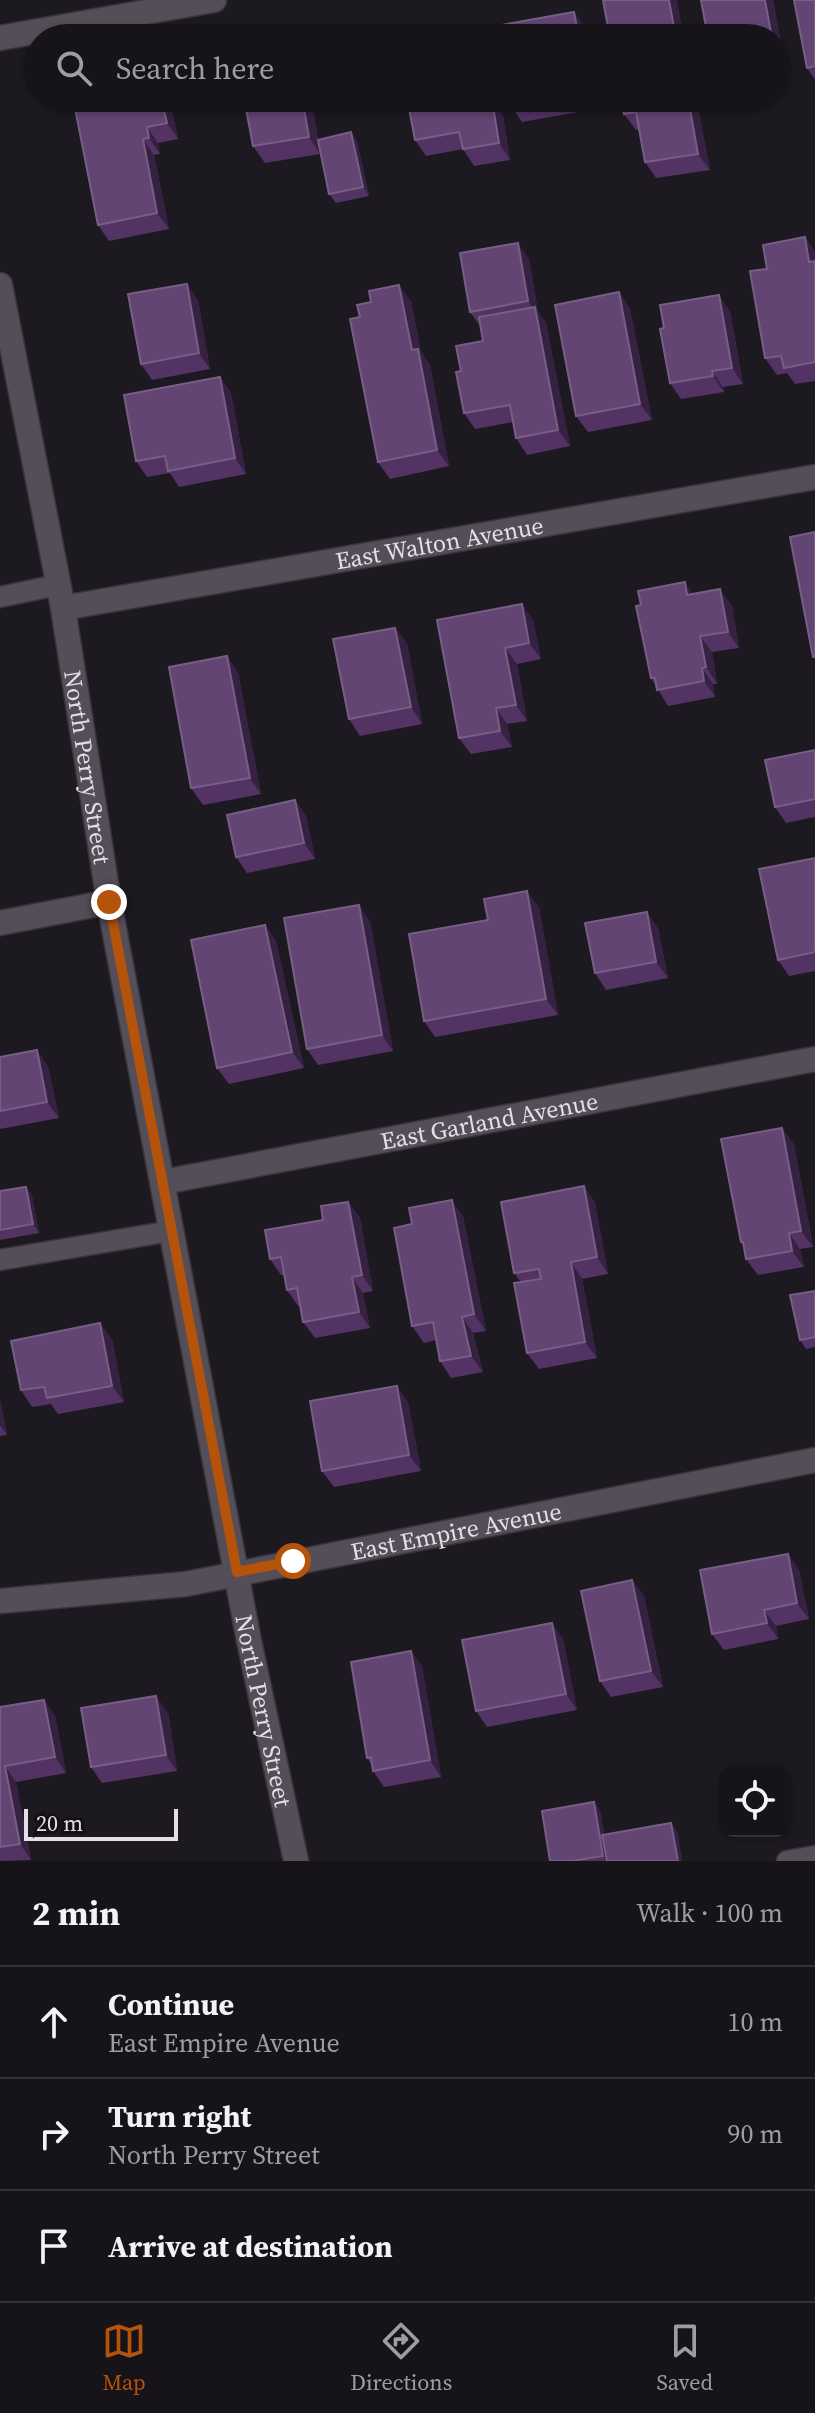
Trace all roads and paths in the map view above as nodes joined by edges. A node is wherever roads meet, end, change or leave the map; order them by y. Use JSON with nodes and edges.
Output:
{"nodes":[{"id":1,"x":214,"y":0,"type":"edge"},
{"id":2,"x":79,"y":24,"type":"edge"},
{"id":3,"x":24,"y":34,"type":"edge"},
{"id":4,"x":0,"y":38,"type":"edge"},
{"id":5,"x":0,"y":285,"type":"edge"},
{"id":6,"x":815,"y":477,"type":"edge"},
{"id":7,"x":0,"y":597,"type":"edge"},
{"id":8,"x":60,"y":597,"type":"junction"},
{"id":9,"x":109,"y":902,"type":"junction"},
{"id":10,"x":0,"y":923,"type":"edge"},
{"id":11,"x":815,"y":1059,"type":"edge"},
{"id":12,"x":163,"y":1182,"type":"junction"},
{"id":13,"x":171,"y":1231,"type":"junction"},
{"id":14,"x":0,"y":1260,"type":"edge"},
{"id":15,"x":815,"y":1460,"type":"edge"},
{"id":16,"x":237,"y":1572,"type":"junction"},
{"id":17,"x":0,"y":1601,"type":"edge"},
{"id":18,"x":815,"y":1856,"type":"edge"},
{"id":19,"x":296,"y":1861,"type":"edge"},
{"id":20,"x":787,"y":1861,"type":"edge"}],
"edges":[{"from":1,"to":2,"type":"street"},
{"from":3,"to":4,"type":"street"},
{"from":5,"to":8,"type":"street","name":"North Perry Street"},
{"from":6,"to":8,"type":"street","name":"East Walton Avenue"},
{"from":7,"to":8,"type":"lane"},
{"from":8,"to":9,"type":"street","name":"North Perry Street"},
{"from":9,"to":10,"type":"street"},
{"from":9,"to":12,"type":"street","name":"North Perry Street"},
{"from":11,"to":12,"type":"street","name":"East Garland Avenue"},
{"from":12,"to":13,"type":"street","name":"North Perry Street"},
{"from":13,"to":14,"type":"lane"},
{"from":13,"to":16,"type":"street","name":"North Perry Street"},
{"from":15,"to":16,"type":"street","name":"East Empire Avenue"},
{"from":16,"to":17,"type":"street","name":"East Empire Avenue"},
{"from":16,"to":19,"type":"street","name":"North Perry Street"},
{"from":18,"to":20,"type":"lane"}]}
